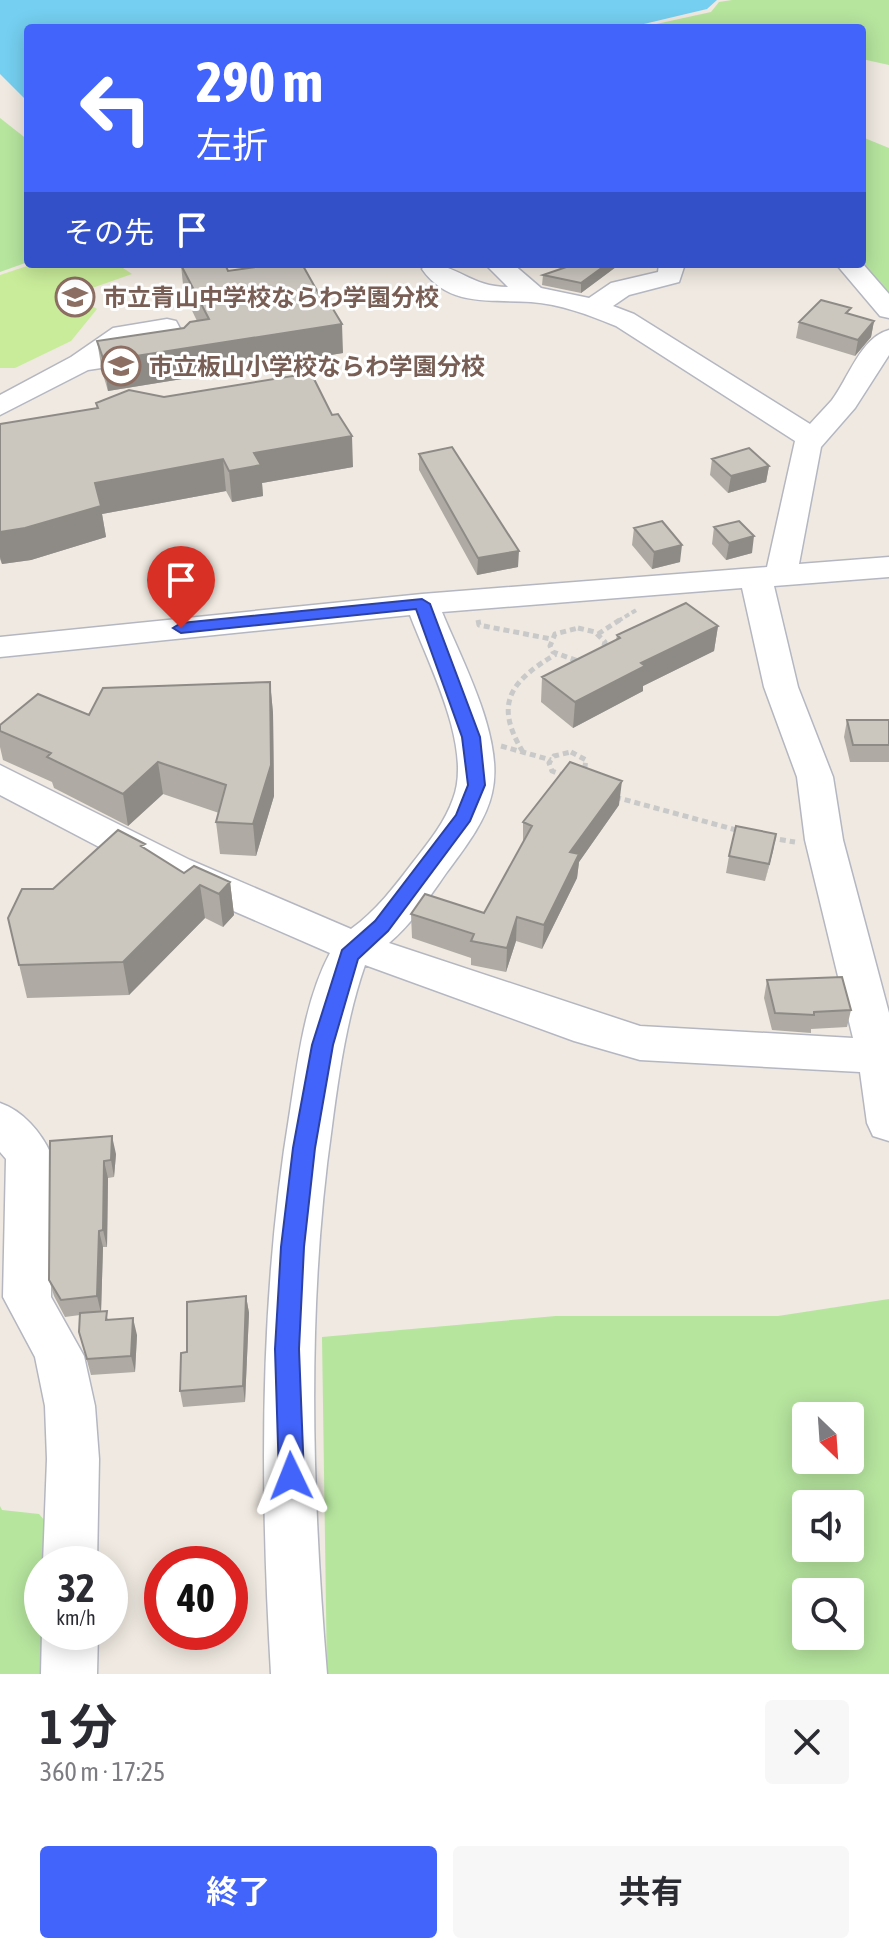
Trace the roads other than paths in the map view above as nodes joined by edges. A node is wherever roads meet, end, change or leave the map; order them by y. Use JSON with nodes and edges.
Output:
{"nodes":[{"id":1,"x":503,"y":268,"type":"edge"},
{"id":2,"x":671,"y":268,"type":"edge"},
{"id":3,"x":852,"y":268,"type":"edge"},
{"id":4,"x":435,"y":269,"type":"dead end"},
{"id":5,"x":532,"y":294,"type":"junction"},
{"id":6,"x":593,"y":307,"type":"junction"},
{"id":7,"x":889,"y":310,"type":"edge"},
{"id":8,"x":889,"y":338,"type":"edge"},
{"id":9,"x":81,"y":363,"type":"dead end"},
{"id":10,"x":0,"y":406,"type":"edge"},
{"id":11,"x":811,"y":438,"type":"junction"},
{"id":12,"x":889,"y":567,"type":"edge"},
{"id":13,"x":769,"y":578,"type":"junction"},
{"id":14,"x":422,"y":604,"type":"junction"},
{"id":15,"x":0,"y":647,"type":"edge"},
{"id":16,"x":0,"y":777,"type":"edge"},
{"id":17,"x":358,"y":947,"type":"junction"},
{"id":18,"x":885,"y":1089,"type":"edge"},
{"id":19,"x":0,"y":1121,"type":"edge"},
{"id":20,"x":70,"y":1546,"type":"edge"},
{"id":21,"x":70,"y":1650,"type":"edge"},
{"id":22,"x":69,"y":1674,"type":"edge"},
{"id":23,"x":299,"y":1674,"type":"edge"}],
"edges":[{"from":1,"to":5,"type":"street"},
{"from":2,"to":6,"type":"street"},
{"from":3,"to":7,"type":"street"},
{"from":4,"to":5,"type":"street"},
{"from":5,"to":6,"type":"street"},
{"from":6,"to":11,"type":"street"},
{"from":8,"to":11,"type":"street"},
{"from":9,"to":10,"type":"street"},
{"from":11,"to":13,"type":"street"},
{"from":12,"to":13,"type":"street"},
{"from":13,"to":14,"type":"street"},
{"from":13,"to":18,"type":"street"},
{"from":14,"to":15,"type":"street"},
{"from":14,"to":17,"type":"street"},
{"from":16,"to":17,"type":"street"},
{"from":17,"to":18,"type":"street"},
{"from":17,"to":23,"type":"street"},
{"from":19,"to":20,"type":"street"},
{"from":21,"to":22,"type":"street"}]}
